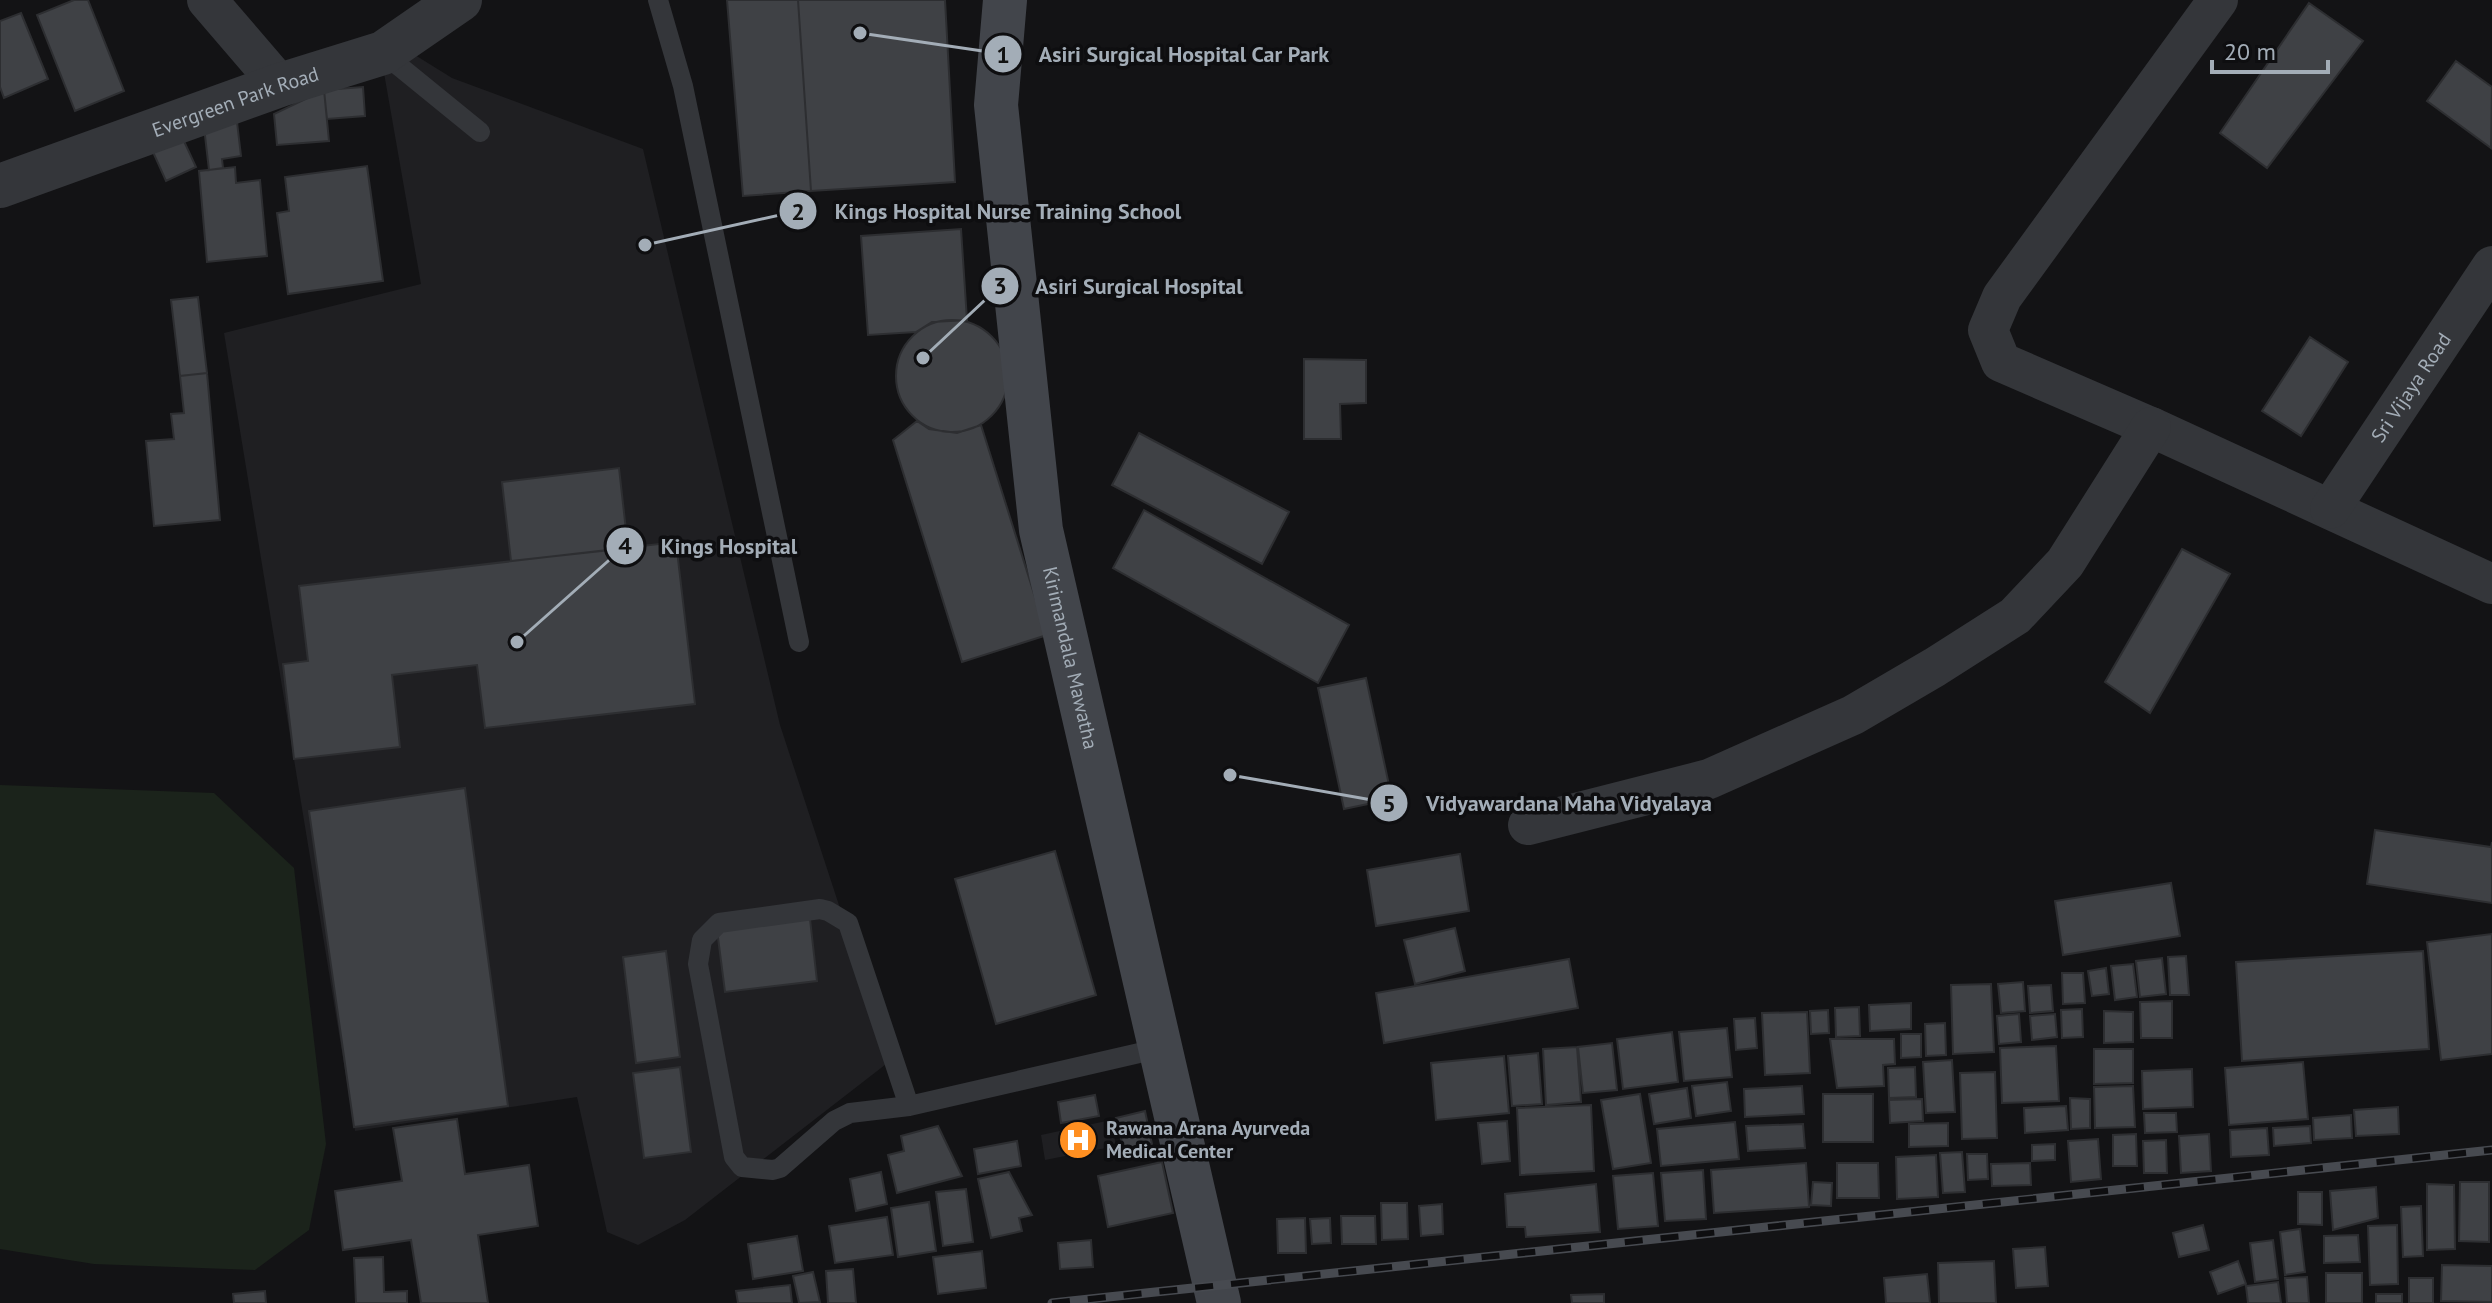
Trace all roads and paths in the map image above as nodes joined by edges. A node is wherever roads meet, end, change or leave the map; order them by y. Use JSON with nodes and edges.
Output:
{"nodes":[{"id":1,"x":207,"y":0,"type":"edge"},
{"id":2,"x":460,"y":0,"type":"edge"},
{"id":3,"x":658,"y":0,"type":"edge"},
{"id":4,"x":1005,"y":0,"type":"edge"},
{"id":5,"x":2218,"y":0,"type":"edge"},
{"id":6,"x":383,"y":53,"type":"junction"},
{"id":7,"x":280,"y":85,"type":"junction"},
{"id":8,"x":480,"y":132,"type":"dead end"},
{"id":9,"x":0,"y":186,"type":"edge"},
{"id":10,"x":2492,"y":266,"type":"edge"},
{"id":11,"x":2151,"y":427,"type":"junction"},
{"id":12,"x":2330,"y":509,"type":"junction"},
{"id":13,"x":2492,"y":584,"type":"edge"},
{"id":14,"x":799,"y":642,"type":"dead end"},
{"id":15,"x":1528,"y":825,"type":"dead end"},
{"id":16,"x":1161,"y":1048,"type":"junction"},
{"id":17,"x":909,"y":1106,"type":"junction"},
{"id":18,"x":1219,"y":1303,"type":"edge"}],
"edges":[{"from":1,"to":7,"type":"street"},
{"from":2,"to":6,"type":"street","name":"Evergreen Park Road"},
{"from":3,"to":14,"type":"lane"},
{"from":4,"to":16,"type":"main road","name":"Kirimandala Mawatha"},
{"from":5,"to":11,"type":"street"},
{"from":6,"to":7,"type":"street","name":"Evergreen Park Road"},
{"from":6,"to":8,"type":"lane"},
{"from":7,"to":9,"type":"street","name":"Evergreen Park Road"},
{"from":10,"to":12,"type":"street","name":"Sri Vijaya Road"},
{"from":11,"to":12,"type":"street"},
{"from":11,"to":15,"type":"street"},
{"from":12,"to":13,"type":"street"},
{"from":16,"to":17,"type":"lane"},
{"from":16,"to":18,"type":"main road","name":"Kirimandala Mawatha"},
{"from":17,"to":17,"type":"lane"}]}
